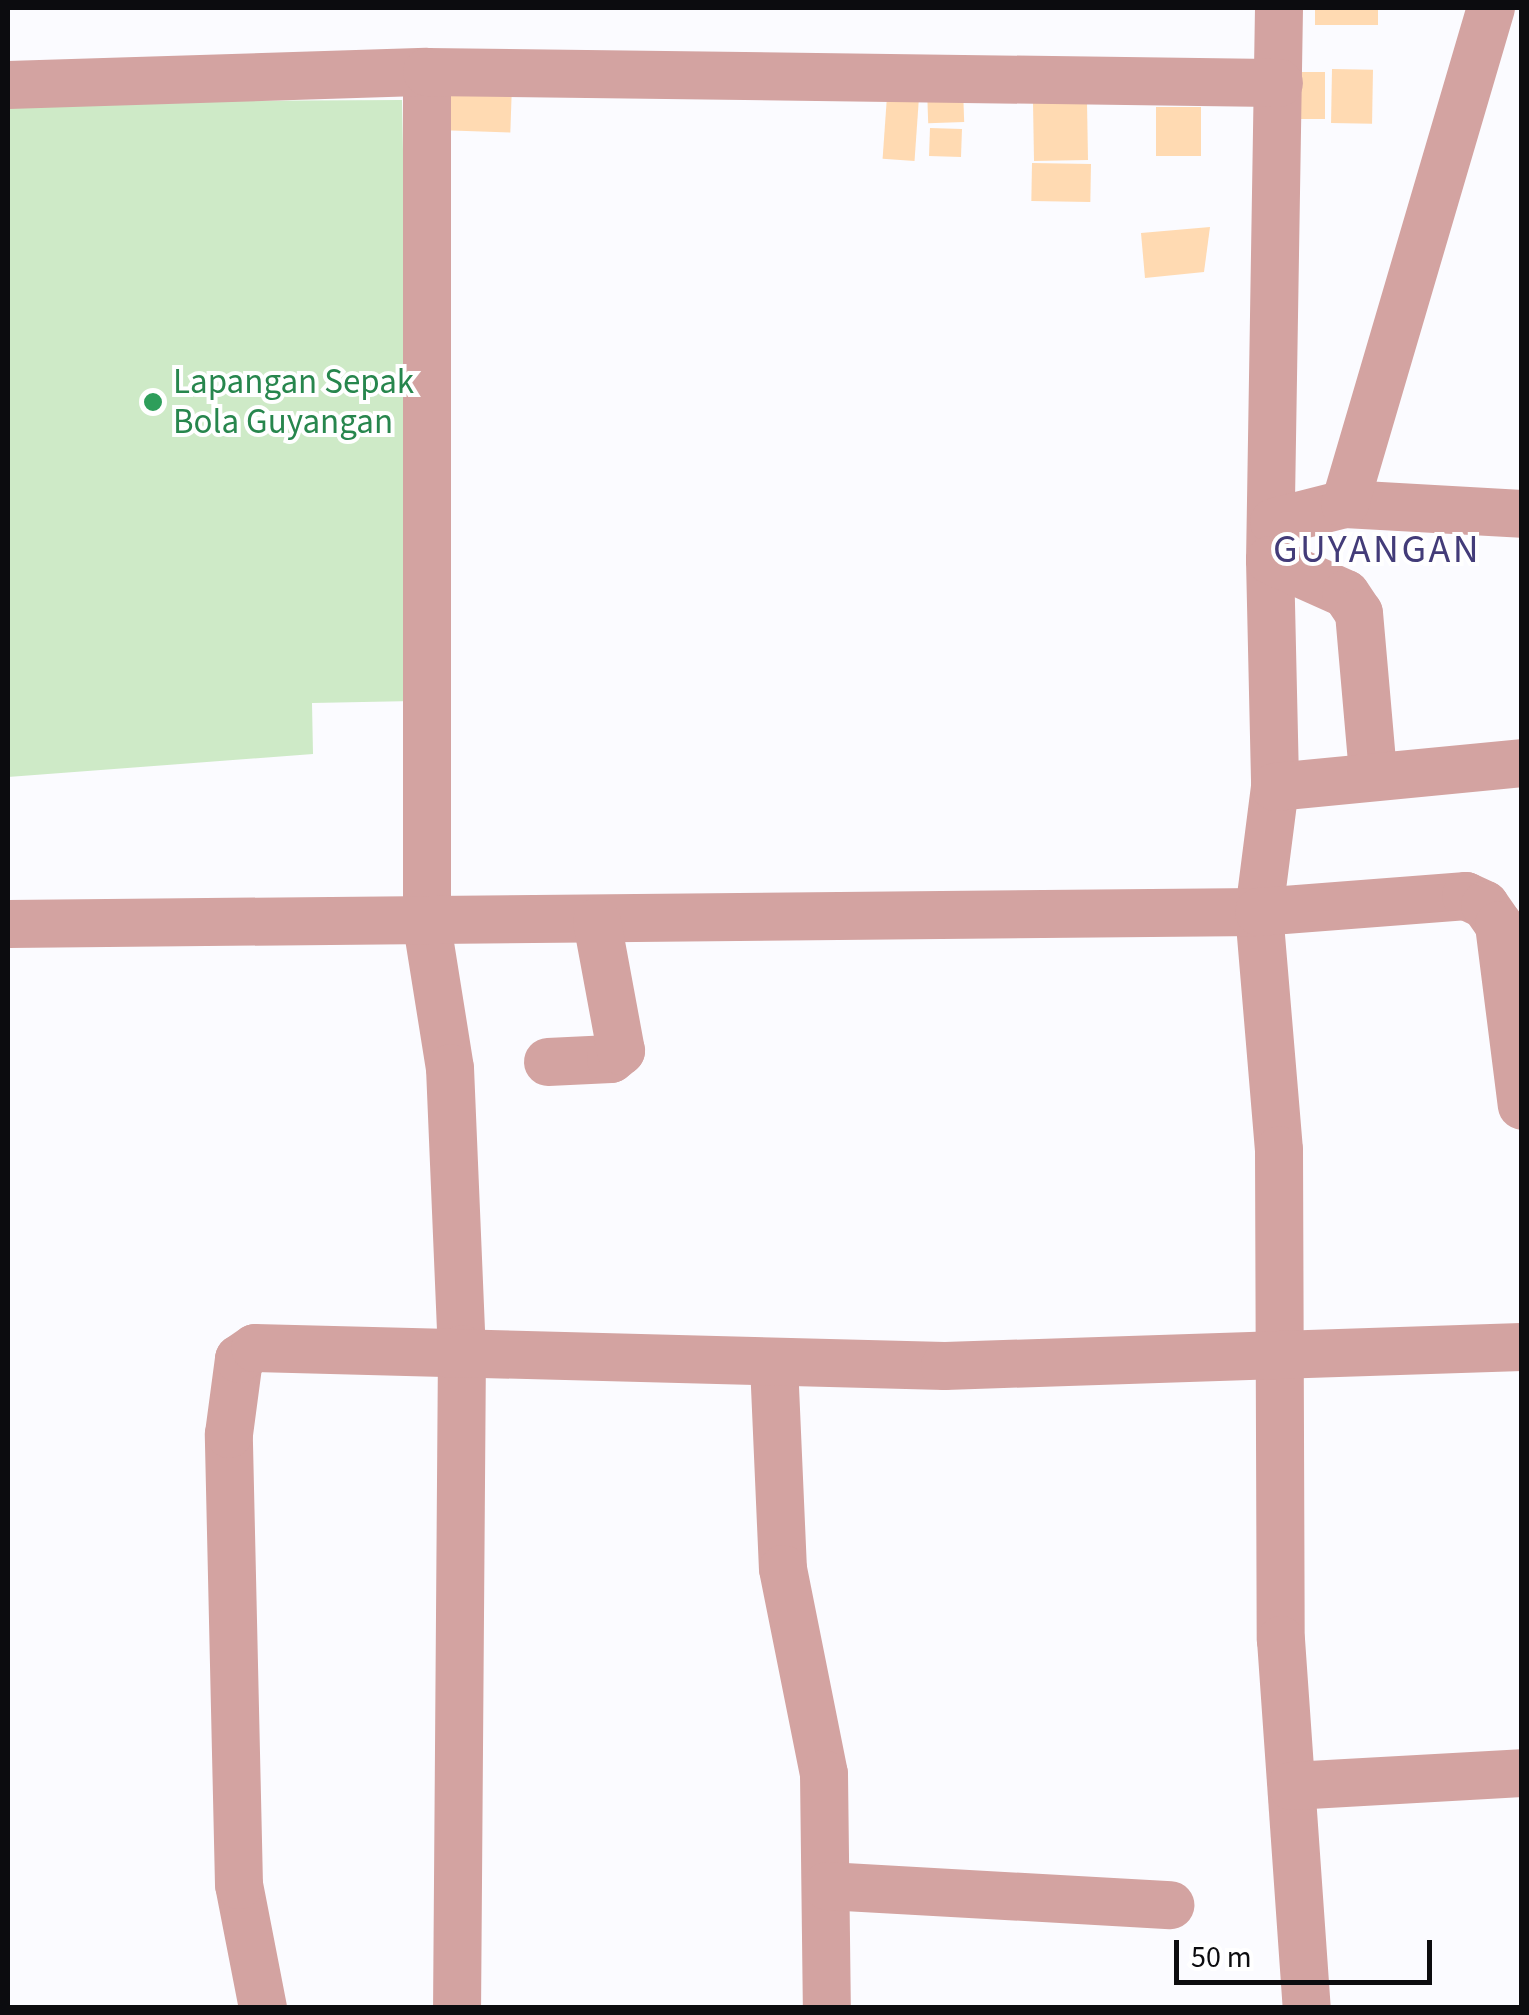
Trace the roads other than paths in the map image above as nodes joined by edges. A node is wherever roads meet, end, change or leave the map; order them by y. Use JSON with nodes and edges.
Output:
{"nodes":[{"id":1,"x":1280,"y":8,"type":"edge"},
{"id":2,"x":1491,"y":8,"type":"edge"},
{"id":3,"x":427,"y":72,"type":"junction"},
{"id":4,"x":1279,"y":83,"type":"junction"},
{"id":5,"x":8,"y":85,"type":"edge"},
{"id":6,"x":1345,"y":504,"type":"junction"},
{"id":7,"x":1522,"y":514,"type":"edge"},
{"id":8,"x":1272,"y":541,"type":"junction"},
{"id":9,"x":1522,"y":763,"type":"edge"},
{"id":10,"x":1373,"y":773,"type":"junction"},
{"id":11,"x":1275,"y":787,"type":"junction"},
{"id":12,"x":1260,"y":912,"type":"junction"},
{"id":13,"x":596,"y":922,"type":"junction"},
{"id":14,"x":8,"y":924,"type":"edge"},
{"id":15,"x":427,"y":925,"type":"junction"},
{"id":16,"x":548,"y":1062,"type":"dead end"},
{"id":17,"x":1522,"y":1106,"type":"edge"},
{"id":18,"x":1522,"y":1346,"type":"edge"},
{"id":19,"x":462,"y":1349,"type":"junction"},
{"id":20,"x":1277,"y":1357,"type":"junction"},
{"id":21,"x":774,"y":1364,"type":"junction"},
{"id":22,"x":1522,"y":1773,"type":"edge"},
{"id":23,"x":1292,"y":1786,"type":"junction"},
{"id":24,"x":828,"y":1886,"type":"junction"},
{"id":25,"x":1170,"y":1904,"type":"dead end"},
{"id":26,"x":263,"y":2008,"type":"edge"},
{"id":27,"x":457,"y":2008,"type":"edge"},
{"id":28,"x":827,"y":2008,"type":"edge"},
{"id":29,"x":1307,"y":2008,"type":"edge"}],
"edges":[{"from":1,"to":4,"type":"street"},
{"from":2,"to":6,"type":"street"},
{"from":3,"to":4,"type":"street"},
{"from":3,"to":5,"type":"street"},
{"from":3,"to":15,"type":"street"},
{"from":4,"to":8,"type":"street"},
{"from":6,"to":7,"type":"street"},
{"from":6,"to":8,"type":"street"},
{"from":8,"to":10,"type":"street"},
{"from":8,"to":11,"type":"street"},
{"from":9,"to":10,"type":"street"},
{"from":10,"to":11,"type":"street"},
{"from":11,"to":12,"type":"street"},
{"from":12,"to":13,"type":"street"},
{"from":12,"to":17,"type":"street"},
{"from":12,"to":20,"type":"street"},
{"from":13,"to":15,"type":"street"},
{"from":13,"to":16,"type":"street"},
{"from":14,"to":15,"type":"street"},
{"from":15,"to":19,"type":"street"},
{"from":18,"to":20,"type":"street"},
{"from":19,"to":21,"type":"street"},
{"from":19,"to":26,"type":"street"},
{"from":19,"to":27,"type":"street"},
{"from":20,"to":21,"type":"street"},
{"from":20,"to":23,"type":"street"},
{"from":21,"to":24,"type":"street"},
{"from":22,"to":23,"type":"street"},
{"from":23,"to":29,"type":"street"},
{"from":24,"to":25,"type":"street"},
{"from":24,"to":28,"type":"street"}]}
